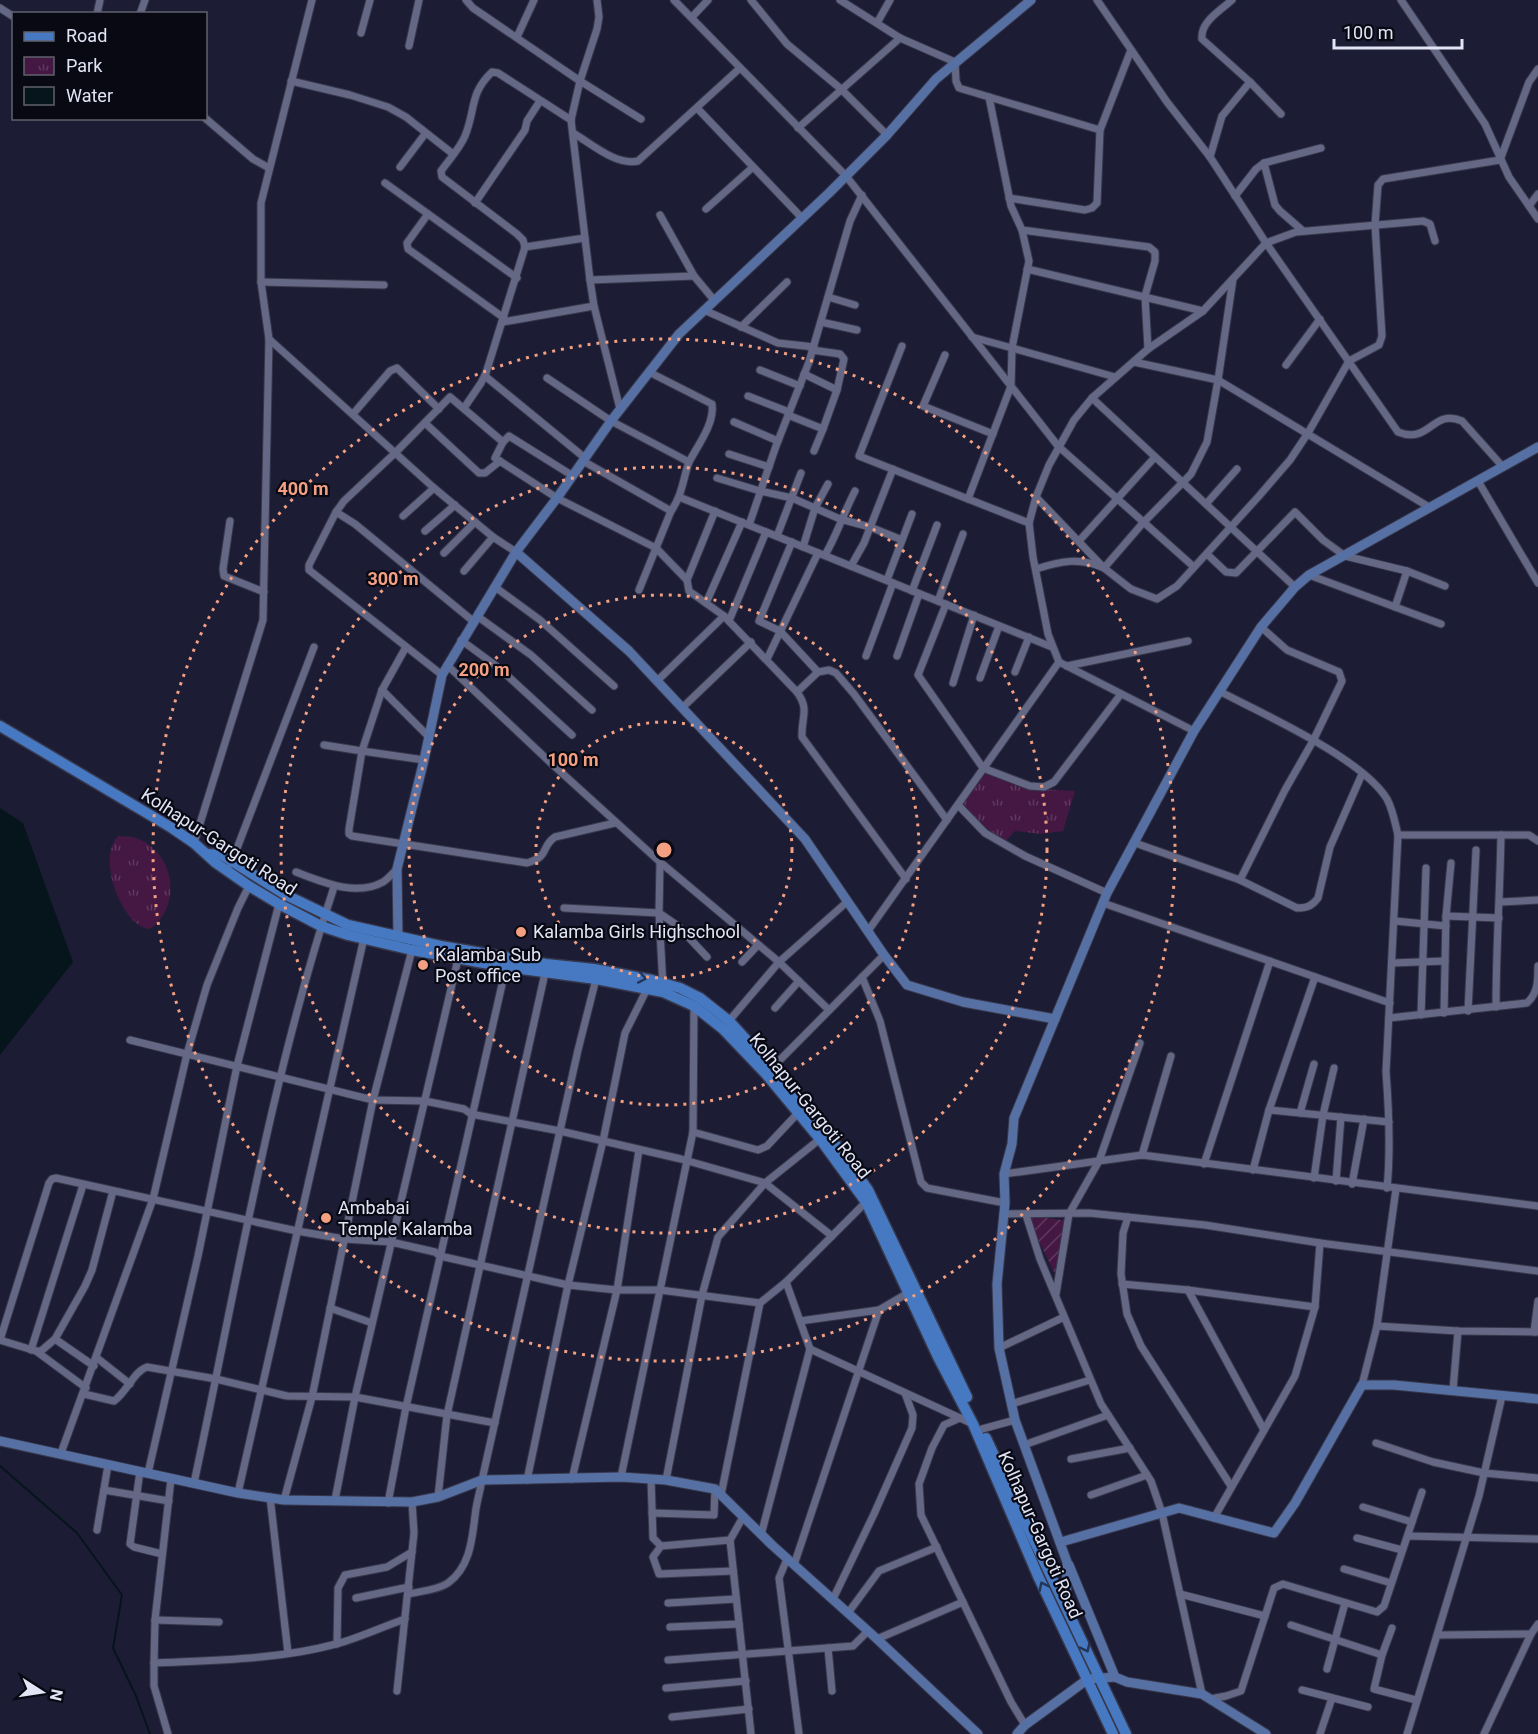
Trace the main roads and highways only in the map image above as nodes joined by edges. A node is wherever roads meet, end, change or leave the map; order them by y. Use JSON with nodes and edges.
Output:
{"nodes":[{"id":1,"x":0,"y":726,"type":"edge"},
{"id":2,"x":230,"y":866,"type":"junction"},
{"id":3,"x":323,"y":920,"type":"junction"},
{"id":4,"x":663,"y":987,"type":"junction"},
{"id":5,"x":726,"y":1025,"type":"junction"},
{"id":6,"x":769,"y":1071,"type":"junction"},
{"id":7,"x":978,"y":1429,"type":"junction"},
{"id":8,"x":1113,"y":1734,"type":"edge"},
{"id":9,"x":1126,"y":1734,"type":"edge"}],
"edges":[{"from":1,"to":2,"type":"main road","name":"Kolhapur-Gargoti Road"},
{"from":2,"to":3,"type":"main road"},
{"from":2,"to":3,"type":"main road","name":"Kolhapur-Gargoti Road"},
{"from":3,"to":4,"type":"main road","one_way":true},
{"from":3,"to":4,"type":"main road","name":"Kolhapur-Gargoti Road"},
{"from":4,"to":5,"type":"main road","name":"Kolhapur-Gargoti Road"},
{"from":4,"to":5,"type":"main road"},
{"from":5,"to":6,"type":"main road"},
{"from":6,"to":7,"type":"main road","name":"Kolhapur-Gargoti Road"},
{"from":6,"to":7,"type":"main road"},
{"from":8,"to":7,"type":"main road","name":"Kolhapur-Gargoti Road","one_way":true},
{"from":7,"to":9,"type":"main road","one_way":true}]}
